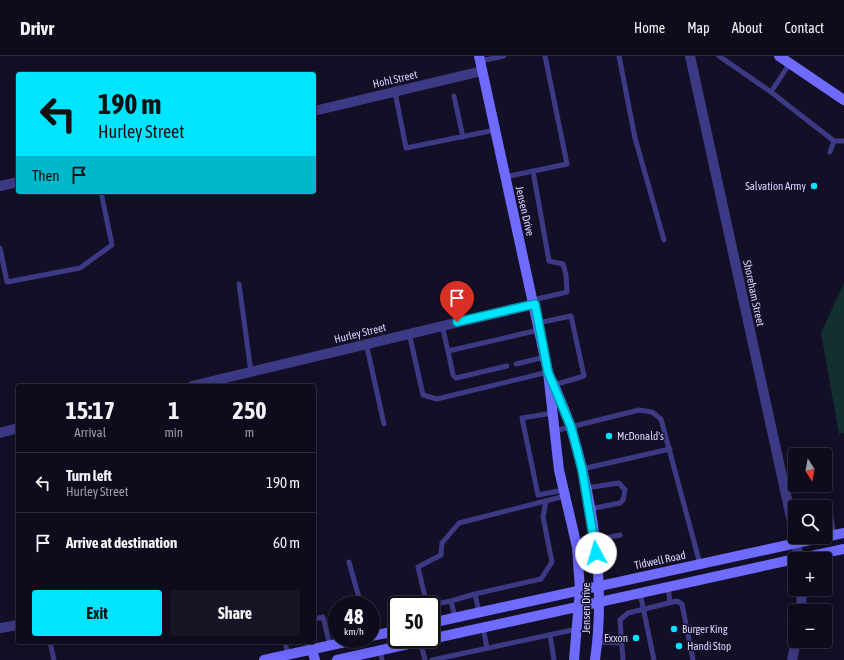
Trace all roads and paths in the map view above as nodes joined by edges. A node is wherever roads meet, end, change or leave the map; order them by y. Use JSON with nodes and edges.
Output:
{"nodes":[{"id":1,"x":504,"y":56,"type":"edge"},
{"id":2,"x":545,"y":56,"type":"edge"},
{"id":3,"x":619,"y":56,"type":"edge"},
{"id":4,"x":690,"y":56,"type":"edge"},
{"id":5,"x":719,"y":56,"type":"edge"},
{"id":6,"x":779,"y":56,"type":"edge"},
{"id":7,"x":480,"y":58,"type":"edge"},
{"id":8,"x":790,"y":63,"type":"junction"},
{"id":9,"x":482,"y":71,"type":"junction"},
{"id":10,"x":395,"y":92,"type":"junction"},
{"id":11,"x":771,"y":92,"type":"junction"},
{"id":12,"x":454,"y":96,"type":"dead end"},
{"id":13,"x":844,"y":100,"type":"edge"},
{"id":14,"x":316,"y":111,"type":"edge"},
{"id":15,"x":495,"y":130,"type":"junction"},
{"id":16,"x":463,"y":137,"type":"junction"},
{"id":17,"x":834,"y":141,"type":"junction"},
{"id":18,"x":844,"y":141,"type":"edge"},
{"id":19,"x":830,"y":152,"type":"dead end"},
{"id":20,"x":533,"y":172,"type":"junction"},
{"id":21,"x":505,"y":177,"type":"junction"},
{"id":22,"x":16,"y":182,"type":"edge"},
{"id":23,"x":0,"y":186,"type":"edge"},
{"id":24,"x":101,"y":194,"type":"edge"},
{"id":25,"x":664,"y":240,"type":"dead end"},
{"id":26,"x":0,"y":248,"type":"edge"},
{"id":27,"x":239,"y":284,"type":"dead end"},
{"id":28,"x":534,"y":302,"type":"junction"},
{"id":29,"x":442,"y":325,"type":"junction"},
{"id":30,"x":539,"y":327,"type":"junction"},
{"id":31,"x":410,"y":333,"type":"junction"},
{"id":32,"x":366,"y":343,"type":"junction"},
{"id":33,"x":448,"y":351,"type":"junction"},
{"id":34,"x":545,"y":357,"type":"junction"},
{"id":35,"x":516,"y":364,"type":"dead end"},
{"id":36,"x":507,"y":366,"type":"dead end"},
{"id":37,"x":250,"y":372,"type":"junction"},
{"id":38,"x":548,"y":372,"type":"junction"},
{"id":39,"x":200,"y":384,"type":"edge"},
{"id":40,"x":554,"y":385,"type":"junction"},
{"id":41,"x":553,"y":413,"type":"junction"},
{"id":42,"x":384,"y":424,"type":"dead end"},
{"id":43,"x":571,"y":427,"type":"junction"},
{"id":44,"x":16,"y":429,"type":"edge"},
{"id":45,"x":554,"y":431,"type":"junction"},
{"id":46,"x":0,"y":433,"type":"edge"},
{"id":47,"x":670,"y":449,"type":"junction"},
{"id":48,"x":582,"y":469,"type":"junction"},
{"id":49,"x":586,"y":488,"type":"junction"},
{"id":50,"x":564,"y":493,"type":"junction"},
{"id":51,"x":790,"y":500,"type":"edge"},
{"id":52,"x":546,"y":501,"type":"junction"},
{"id":53,"x":590,"y":510,"type":"junction"},
{"id":54,"x":620,"y":535,"type":"dead end"},
{"id":55,"x":595,"y":540,"type":"junction"},
{"id":56,"x":788,"y":540,"type":"edge"},
{"id":57,"x":844,"y":549,"type":"edge"},
{"id":58,"x":830,"y":552,"type":"edge"},
{"id":59,"x":788,"y":561,"type":"edge"},
{"id":60,"x":349,"y":562,"type":"dead end"},
{"id":61,"x":700,"y":564,"type":"junction"},
{"id":62,"x":599,"y":586,"type":"junction"},
{"id":63,"x":668,"y":587,"type":"junction"},
{"id":64,"x":580,"y":590,"type":"junction"},
{"id":65,"x":640,"y":593,"type":"junction"},
{"id":66,"x":475,"y":594,"type":"junction"},
{"id":67,"x":358,"y":596,"type":"edge"},
{"id":68,"x":424,"y":596,"type":"edge"},
{"id":69,"x":451,"y":601,"type":"junction"},
{"id":70,"x":598,"y":602,"type":"junction"},
{"id":71,"x":670,"y":602,"type":"junction"},
{"id":72,"x":440,"y":603,"type":"edge"},
{"id":73,"x":579,"y":606,"type":"junction"},
{"id":74,"x":644,"y":609,"type":"junction"},
{"id":75,"x":479,"y":612,"type":"junction"},
{"id":76,"x":316,"y":618,"type":"edge"},
{"id":77,"x":455,"y":618,"type":"junction"},
{"id":78,"x":440,"y":621,"type":"edge"},
{"id":79,"x":16,"y":625,"type":"edge"},
{"id":80,"x":483,"y":627,"type":"junction"},
{"id":81,"x":0,"y":628,"type":"edge"},
{"id":82,"x":577,"y":629,"type":"junction"},
{"id":83,"x":550,"y":634,"type":"junction"},
{"id":84,"x":328,"y":637,"type":"edge"},
{"id":85,"x":440,"y":637,"type":"edge"},
{"id":86,"x":598,"y":642,"type":"junction"},
{"id":87,"x":622,"y":643,"type":"junction"},
{"id":88,"x":50,"y":644,"type":"edge"},
{"id":89,"x":285,"y":644,"type":"edge"},
{"id":90,"x":328,"y":646,"type":"edge"},
{"id":91,"x":397,"y":648,"type":"edge"},
{"id":92,"x":418,"y":648,"type":"edge"},
{"id":93,"x":487,"y":648,"type":"junction"},
{"id":94,"x":795,"y":648,"type":"edge"},
{"id":95,"x":312,"y":650,"type":"junction"},
{"id":96,"x":288,"y":655,"type":"junction"},
{"id":97,"x":380,"y":655,"type":"edge"},
{"id":98,"x":54,"y":660,"type":"edge"},
{"id":99,"x":264,"y":660,"type":"edge"},
{"id":100,"x":314,"y":660,"type":"edge"},
{"id":101,"x":337,"y":660,"type":"edge"},
{"id":102,"x":424,"y":660,"type":"edge"},
{"id":103,"x":432,"y":660,"type":"edge"},
{"id":104,"x":554,"y":660,"type":"edge"},
{"id":105,"x":574,"y":660,"type":"edge"},
{"id":106,"x":595,"y":660,"type":"edge"},
{"id":107,"x":623,"y":660,"type":"edge"},
{"id":108,"x":654,"y":660,"type":"edge"},
{"id":109,"x":693,"y":660,"type":"edge"},
{"id":110,"x":792,"y":660,"type":"edge"}],
"edges":[{"from":1,"to":7,"type":"lane"},
{"from":2,"to":20,"type":"lane"},
{"from":3,"to":25,"type":"lane"},
{"from":4,"to":51,"type":"street","name":"Shoreham Street"},
{"from":5,"to":11,"type":"lane"},
{"from":6,"to":8,"type":"main road"},
{"from":7,"to":9,"type":"main road","name":"Jensen Drive"},
{"from":8,"to":11,"type":"lane"},
{"from":8,"to":13,"type":"main road"},
{"from":9,"to":10,"type":"street","name":"Hohl Street"},
{"from":9,"to":15,"type":"main road","name":"Jensen Drive"},
{"from":10,"to":14,"type":"street","name":"Hohl Street"},
{"from":10,"to":16,"type":"lane"},
{"from":11,"to":17,"type":"lane"},
{"from":12,"to":16,"type":"lane"},
{"from":15,"to":16,"type":"lane"},
{"from":15,"to":21,"type":"main road","name":"Jensen Drive"},
{"from":17,"to":18,"type":"lane"},
{"from":17,"to":19,"type":"lane"},
{"from":20,"to":21,"type":"lane"},
{"from":20,"to":28,"type":"lane"},
{"from":21,"to":28,"type":"main road","name":"Jensen Drive"},
{"from":22,"to":23,"type":"street"},
{"from":24,"to":26,"type":"lane"},
{"from":27,"to":37,"type":"lane"},
{"from":28,"to":29,"type":"street","name":"Hurley Street"},
{"from":28,"to":30,"type":"main road","name":"Jensen Drive"},
{"from":29,"to":31,"type":"street","name":"Hurley Street"},
{"from":29,"to":33,"type":"lane"},
{"from":30,"to":33,"type":"lane"},
{"from":30,"to":34,"type":"main road","name":"Jensen Drive"},
{"from":30,"to":40,"type":"lane"},
{"from":31,"to":32,"type":"street","name":"Hurley Street"},
{"from":31,"to":38,"type":"lane"},
{"from":32,"to":37,"type":"street","name":"Hurley Street"},
{"from":32,"to":42,"type":"lane"},
{"from":33,"to":36,"type":"lane"},
{"from":34,"to":35,"type":"lane"},
{"from":34,"to":38,"type":"main road","name":"Jensen Drive"},
{"from":37,"to":39,"type":"street","name":"Hurley Street"},
{"from":38,"to":40,"type":"main road","name":"Jensen Drive"},
{"from":38,"to":41,"type":"main road","name":"Jensen Drive"},
{"from":40,"to":43,"type":"main road","name":"Jensen Drive"},
{"from":41,"to":45,"type":"main road","name":"Jensen Drive"},
{"from":41,"to":50,"type":"lane"},
{"from":43,"to":45,"type":"lane"},
{"from":43,"to":47,"type":"lane"},
{"from":43,"to":48,"type":"main road","name":"Jensen Drive"},
{"from":44,"to":46,"type":"street"},
{"from":45,"to":50,"type":"main road","name":"Jensen Drive"},
{"from":47,"to":48,"type":"lane"},
{"from":47,"to":61,"type":"lane"},
{"from":48,"to":49,"type":"main road","name":"Jensen Drive"},
{"from":49,"to":53,"type":"main road","name":"Jensen Drive"},
{"from":49,"to":53,"type":"lane"},
{"from":50,"to":52,"type":"lane"},
{"from":50,"to":64,"type":"main road","name":"Jensen Drive"},
{"from":52,"to":66,"type":"lane"},
{"from":52,"to":68,"type":"lane"},
{"from":53,"to":55,"type":"main road","name":"Jensen Drive"},
{"from":54,"to":55,"type":"lane"},
{"from":55,"to":62,"type":"main road","name":"Jensen Drive"},
{"from":56,"to":61,"type":"main road","name":"Tidwell Road"},
{"from":57,"to":58,"type":"main road"},
{"from":59,"to":63,"type":"main road"},
{"from":60,"to":67,"type":"lane"},
{"from":61,"to":62,"type":"main road","name":"Tidwell Road"},
{"from":62,"to":64,"type":"main road","name":"Tidwell Road"},
{"from":62,"to":70,"type":"main road","name":"Jensen Drive"},
{"from":63,"to":65,"type":"main road"},
{"from":63,"to":71,"type":"lane"},
{"from":64,"to":73,"type":"main road","name":"Jensen Drive"},
{"from":64,"to":75,"type":"main road","name":"Tidwell Road"},
{"from":65,"to":70,"type":"main road"},
{"from":65,"to":74,"type":"lane"},
{"from":66,"to":69,"type":"lane"},
{"from":66,"to":75,"type":"lane"},
{"from":69,"to":72,"type":"lane"},
{"from":69,"to":77,"type":"lane"},
{"from":70,"to":73,"type":"main road"},
{"from":70,"to":86,"type":"main road","name":"Jensen Drive"},
{"from":71,"to":74,"type":"lane"},
{"from":71,"to":109,"type":"lane"},
{"from":73,"to":80,"type":"main road"},
{"from":73,"to":82,"type":"main road","name":"Jensen Drive"},
{"from":74,"to":87,"type":"lane"},
{"from":74,"to":108,"type":"lane"},
{"from":75,"to":77,"type":"main road","name":"Tidwell Road"},
{"from":75,"to":80,"type":"main road"},
{"from":76,"to":84,"type":"lane"},
{"from":77,"to":78,"type":"main road","name":"Tidwell Road"},
{"from":79,"to":81,"type":"street"},
{"from":80,"to":85,"type":"main road"},
{"from":80,"to":93,"type":"lane"},
{"from":82,"to":83,"type":"lane"},
{"from":82,"to":105,"type":"main road","name":"Jensen Drive"},
{"from":83,"to":93,"type":"lane"},
{"from":83,"to":104,"type":"lane"},
{"from":86,"to":87,"type":"lane"},
{"from":86,"to":106,"type":"main road","name":"Jensen Drive"},
{"from":87,"to":107,"type":"lane"},
{"from":88,"to":98,"type":"lane"},
{"from":89,"to":96,"type":"lane"},
{"from":90,"to":95,"type":"main road"},
{"from":91,"to":97,"type":"main road"},
{"from":92,"to":102,"type":"lane"},
{"from":93,"to":103,"type":"lane"},
{"from":94,"to":110,"type":"street"},
{"from":95,"to":96,"type":"main road"},
{"from":95,"to":100,"type":"main road"},
{"from":96,"to":99,"type":"main road"},
{"from":97,"to":101,"type":"main road"}]}
